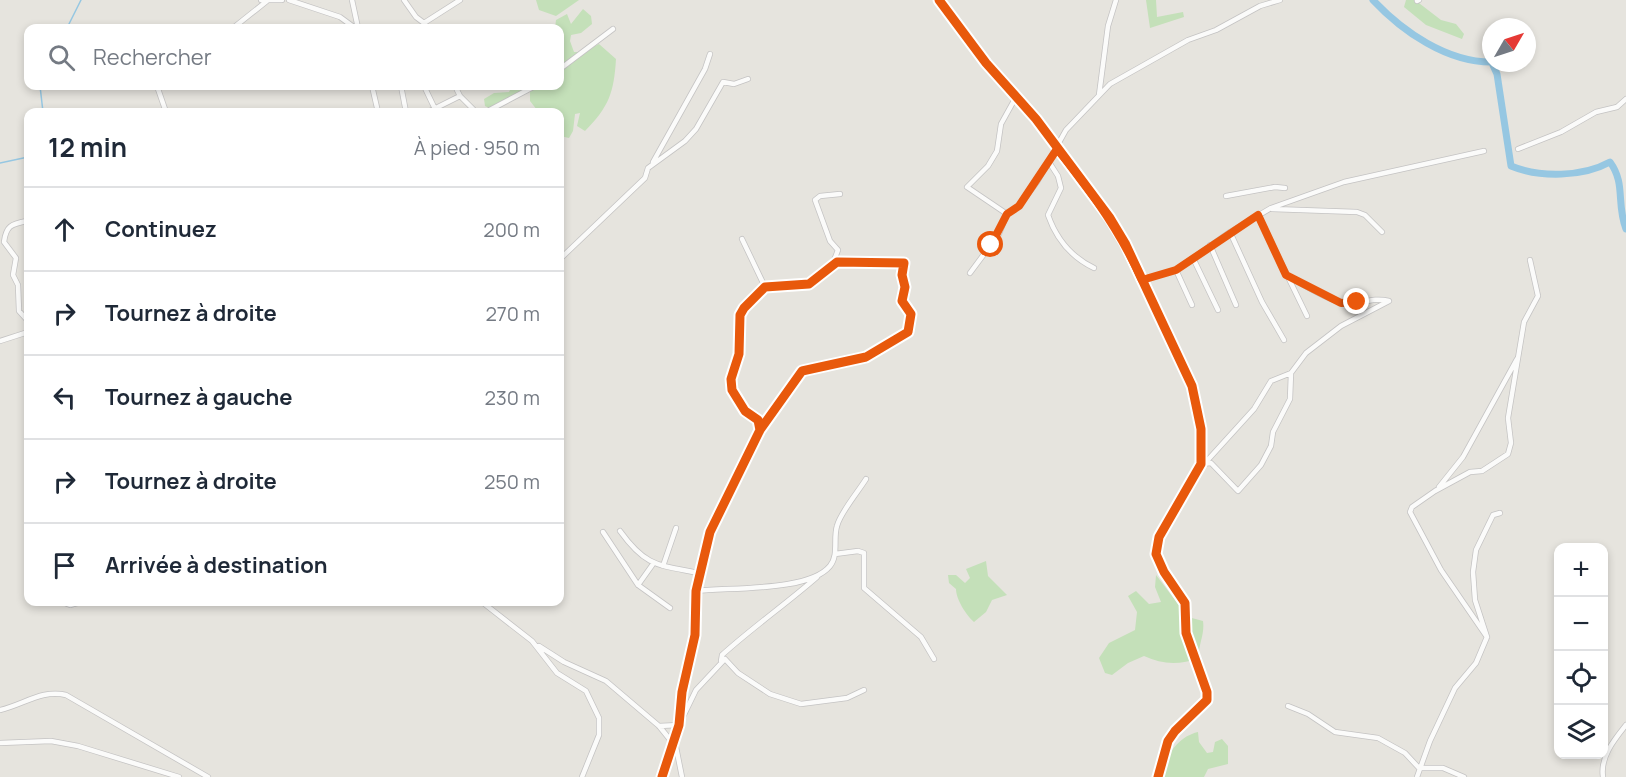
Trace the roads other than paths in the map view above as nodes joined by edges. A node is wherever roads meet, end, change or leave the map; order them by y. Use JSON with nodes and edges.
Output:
{"nodes":[{"id":1,"x":261,"y":0,"type":"edge"},
{"id":2,"x":267,"y":0,"type":"edge"},
{"id":3,"x":282,"y":0,"type":"edge"},
{"id":4,"x":289,"y":0,"type":"edge"},
{"id":5,"x":352,"y":0,"type":"edge"},
{"id":6,"x":404,"y":0,"type":"edge"},
{"id":7,"x":460,"y":0,"type":"edge"},
{"id":8,"x":939,"y":0,"type":"edge"},
{"id":9,"x":1116,"y":0,"type":"edge"},
{"id":10,"x":1280,"y":0,"type":"edge"},
{"id":11,"x":239,"y":24,"type":"edge"},
{"id":12,"x":350,"y":24,"type":"edge"},
{"id":13,"x":355,"y":24,"type":"edge"},
{"id":14,"x":613,"y":29,"type":"dead end"},
{"id":15,"x":710,"y":54,"type":"dead end"},
{"id":16,"x":564,"y":66,"type":"edge"},
{"id":17,"x":748,"y":79,"type":"dead end"},
{"id":18,"x":158,"y":90,"type":"edge"},
{"id":19,"x":373,"y":90,"type":"edge"},
{"id":20,"x":401,"y":90,"type":"edge"},
{"id":21,"x":426,"y":90,"type":"edge"},
{"id":22,"x":457,"y":90,"type":"edge"},
{"id":23,"x":527,"y":90,"type":"edge"},
{"id":24,"x":1099,"y":95,"type":"junction"},
{"id":25,"x":460,"y":96,"type":"junction"},
{"id":26,"x":1016,"y":97,"type":"junction"},
{"id":27,"x":1626,"y":99,"type":"edge"},
{"id":28,"x":165,"y":108,"type":"edge"},
{"id":29,"x":377,"y":108,"type":"edge"},
{"id":30,"x":405,"y":108,"type":"edge"},
{"id":31,"x":435,"y":108,"type":"edge"},
{"id":32,"x":437,"y":108,"type":"edge"},
{"id":33,"x":472,"y":108,"type":"edge"},
{"id":34,"x":494,"y":108,"type":"edge"},
{"id":35,"x":1057,"y":149,"type":"junction"},
{"id":36,"x":1518,"y":149,"type":"dead end"},
{"id":37,"x":1484,"y":152,"type":"dead end"},
{"id":38,"x":1049,"y":162,"type":"junction"},
{"id":39,"x":652,"y":164,"type":"junction"},
{"id":40,"x":1285,"y":188,"type":"dead end"},
{"id":41,"x":840,"y":194,"type":"dead end"},
{"id":42,"x":1226,"y":196,"type":"dead end"},
{"id":43,"x":1270,"y":209,"type":"junction"},
{"id":44,"x":1007,"y":214,"type":"junction"},
{"id":45,"x":1258,"y":215,"type":"junction"},
{"id":46,"x":24,"y":222,"type":"edge"},
{"id":47,"x":1230,"y":232,"type":"junction"},
{"id":48,"x":1382,"y":232,"type":"dead end"},
{"id":49,"x":742,"y":239,"type":"dead end"},
{"id":50,"x":1210,"y":245,"type":"junction"},
{"id":51,"x":564,"y":255,"type":"edge"},
{"id":52,"x":1193,"y":258,"type":"junction"},
{"id":53,"x":1530,"y":260,"type":"dead end"},
{"id":54,"x":832,"y":266,"type":"junction"},
{"id":55,"x":1094,"y":268,"type":"dead end"},
{"id":56,"x":1176,"y":270,"type":"junction"},
{"id":57,"x":970,"y":273,"type":"dead end"},
{"id":58,"x":1286,"y":275,"type":"junction"},
{"id":59,"x":1142,"y":280,"type":"junction"},
{"id":60,"x":765,"y":287,"type":"junction"},
{"id":61,"x":1192,"y":305,"type":"dead end"},
{"id":62,"x":1236,"y":305,"type":"dead end"},
{"id":63,"x":1218,"y":309,"type":"dead end"},
{"id":64,"x":1307,"y":316,"type":"dead end"},
{"id":65,"x":24,"y":317,"type":"edge"},
{"id":66,"x":24,"y":333,"type":"edge"},
{"id":67,"x":1284,"y":340,"type":"dead end"},
{"id":68,"x":0,"y":341,"type":"edge"},
{"id":69,"x":1519,"y":356,"type":"junction"},
{"id":70,"x":1291,"y":373,"type":"junction"},
{"id":71,"x":760,"y":430,"type":"junction"},
{"id":72,"x":1203,"y":464,"type":"junction"},
{"id":73,"x":866,"y":479,"type":"dead end"},
{"id":74,"x":1435,"y":491,"type":"junction"},
{"id":75,"x":1500,"y":513,"type":"dead end"},
{"id":76,"x":675,"y":528,"type":"dead end"},
{"id":77,"x":620,"y":531,"type":"dead end"},
{"id":78,"x":603,"y":532,"type":"dead end"},
{"id":79,"x":835,"y":554,"type":"junction"},
{"id":80,"x":653,"y":564,"type":"junction"},
{"id":81,"x":663,"y":566,"type":"junction"},
{"id":82,"x":825,"y":569,"type":"junction"},
{"id":83,"x":699,"y":573,"type":"junction"},
{"id":84,"x":638,"y":585,"type":"junction"},
{"id":85,"x":696,"y":591,"type":"junction"},
{"id":86,"x":487,"y":606,"type":"edge"},
{"id":87,"x":670,"y":608,"type":"dead end"},
{"id":88,"x":1486,"y":637,"type":"junction"},
{"id":89,"x":532,"y":641,"type":"junction"},
{"id":90,"x":934,"y":659,"type":"dead end"},
{"id":91,"x":721,"y":661,"type":"junction"},
{"id":92,"x":864,"y":690,"type":"dead end"},
{"id":93,"x":1288,"y":706,"type":"dead end"},
{"id":94,"x":0,"y":710,"type":"edge"},
{"id":95,"x":678,"y":725,"type":"junction"},
{"id":96,"x":1626,"y":725,"type":"edge"},
{"id":97,"x":659,"y":726,"type":"junction"},
{"id":98,"x":0,"y":743,"type":"edge"},
{"id":99,"x":673,"y":743,"type":"junction"},
{"id":100,"x":1419,"y":768,"type":"junction"},
{"id":101,"x":179,"y":777,"type":"edge"},
{"id":102,"x":208,"y":777,"type":"edge"},
{"id":103,"x":582,"y":777,"type":"edge"},
{"id":104,"x":664,"y":777,"type":"edge"},
{"id":105,"x":682,"y":777,"type":"edge"},
{"id":106,"x":1158,"y":777,"type":"edge"},
{"id":107,"x":1417,"y":777,"type":"edge"},
{"id":108,"x":1464,"y":777,"type":"edge"},
{"id":109,"x":1604,"y":777,"type":"edge"}],
"edges":[{"from":1,"to":2,"type":"street"},
{"from":2,"to":3,"type":"street"},
{"from":2,"to":11,"type":"street"},
{"from":4,"to":12,"type":"street"},
{"from":5,"to":13,"type":"street"},
{"from":6,"to":7,"type":"street"},
{"from":8,"to":26,"type":"street"},
{"from":9,"to":24,"type":"street"},
{"from":10,"to":24,"type":"street"},
{"from":14,"to":16,"type":"street"},
{"from":15,"to":39,"type":"street"},
{"from":17,"to":39,"type":"street"},
{"from":18,"to":28,"type":"street"},
{"from":19,"to":29,"type":"street"},
{"from":20,"to":30,"type":"street"},
{"from":21,"to":31,"type":"street"},
{"from":22,"to":25,"type":"street"},
{"from":23,"to":34,"type":"street"},
{"from":24,"to":35,"type":"street"},
{"from":25,"to":32,"type":"street"},
{"from":25,"to":33,"type":"street"},
{"from":26,"to":35,"type":"street"},
{"from":26,"to":44,"type":"street"},
{"from":27,"to":36,"type":"street"},
{"from":35,"to":38,"type":"street"},
{"from":35,"to":59,"type":"street"},
{"from":37,"to":43,"type":"street"},
{"from":38,"to":44,"type":"street"},
{"from":38,"to":55,"type":"street"},
{"from":39,"to":51,"type":"street"},
{"from":40,"to":42,"type":"street"},
{"from":41,"to":54,"type":"street"},
{"from":43,"to":45,"type":"street"},
{"from":43,"to":48,"type":"street"},
{"from":44,"to":57,"type":"street"},
{"from":45,"to":47,"type":"street"},
{"from":45,"to":58,"type":"street"},
{"from":46,"to":65,"type":"street"},
{"from":47,"to":50,"type":"street"},
{"from":47,"to":67,"type":"street"},
{"from":49,"to":60,"type":"street"},
{"from":50,"to":52,"type":"street"},
{"from":50,"to":62,"type":"street"},
{"from":52,"to":56,"type":"street"},
{"from":52,"to":63,"type":"street"},
{"from":53,"to":69,"type":"street"},
{"from":54,"to":60,"type":"street"},
{"from":54,"to":71,"type":"street"},
{"from":56,"to":59,"type":"street"},
{"from":56,"to":61,"type":"street"},
{"from":58,"to":64,"type":"street"},
{"from":58,"to":70,"type":"street"},
{"from":59,"to":72,"type":"street"},
{"from":60,"to":71,"type":"street"},
{"from":66,"to":68,"type":"street"},
{"from":69,"to":74,"type":"street"},
{"from":69,"to":74,"type":"street"},
{"from":70,"to":72,"type":"street"},
{"from":70,"to":72,"type":"street"},
{"from":71,"to":83,"type":"street"},
{"from":72,"to":106,"type":"street"},
{"from":73,"to":79,"type":"street"},
{"from":74,"to":88,"type":"street"},
{"from":75,"to":88,"type":"street"},
{"from":76,"to":81,"type":"street"},
{"from":77,"to":80,"type":"street"},
{"from":78,"to":84,"type":"street"},
{"from":79,"to":82,"type":"street"},
{"from":79,"to":90,"type":"street"},
{"from":80,"to":81,"type":"street"},
{"from":80,"to":84,"type":"street"},
{"from":81,"to":83,"type":"street"},
{"from":82,"to":85,"type":"street"},
{"from":82,"to":91,"type":"street"},
{"from":83,"to":85,"type":"street"},
{"from":84,"to":87,"type":"street"},
{"from":85,"to":95,"type":"street"},
{"from":86,"to":89,"type":"street"},
{"from":88,"to":100,"type":"street"},
{"from":89,"to":97,"type":"street"},
{"from":89,"to":103,"type":"street"},
{"from":91,"to":92,"type":"street"},
{"from":91,"to":95,"type":"street"},
{"from":93,"to":100,"type":"street"},
{"from":94,"to":102,"type":"street"},
{"from":95,"to":97,"type":"street"},
{"from":95,"to":99,"type":"street"},
{"from":96,"to":109,"type":"street"},
{"from":97,"to":99,"type":"street"},
{"from":98,"to":101,"type":"street"},
{"from":99,"to":104,"type":"street"},
{"from":99,"to":105,"type":"street"},
{"from":100,"to":107,"type":"street"},
{"from":100,"to":108,"type":"street"}]}
